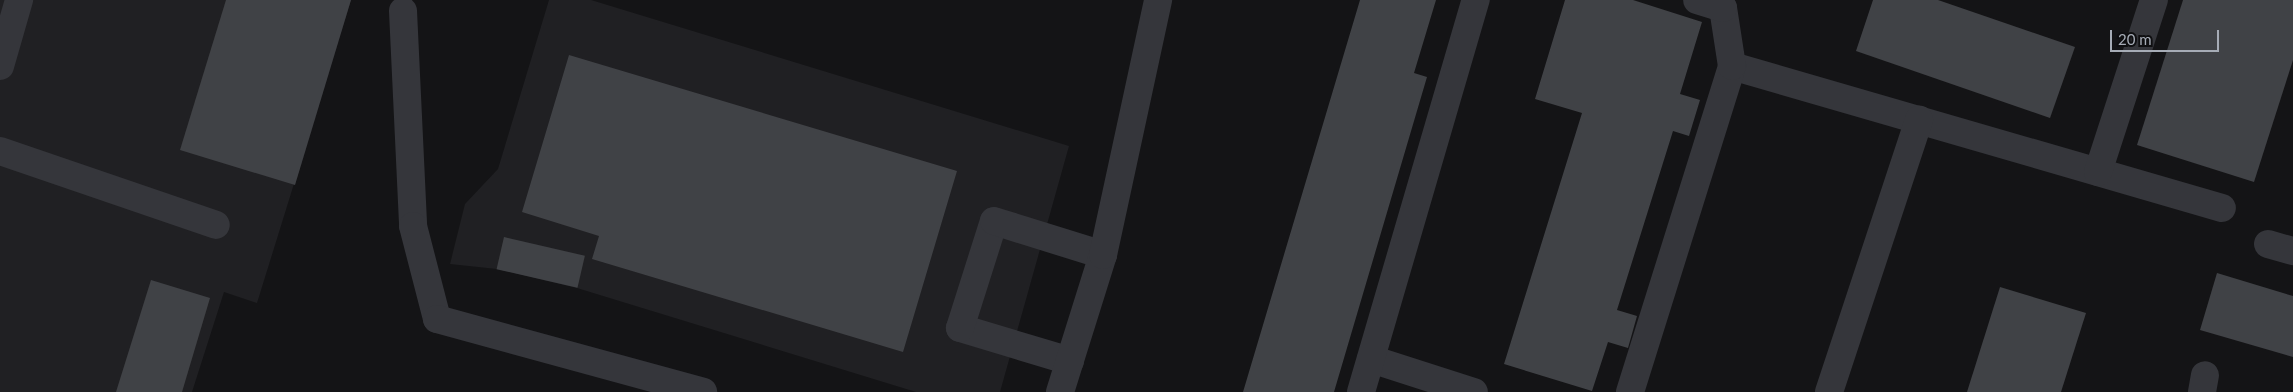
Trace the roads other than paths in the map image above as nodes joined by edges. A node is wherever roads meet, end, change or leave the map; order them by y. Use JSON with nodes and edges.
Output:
{"nodes":[{"id":1,"x":19,"y":0,"type":"edge"},
{"id":2,"x":1158,"y":0,"type":"edge"},
{"id":3,"x":1476,"y":0,"type":"edge"},
{"id":4,"x":1697,"y":0,"type":"edge"},
{"id":5,"x":2154,"y":0,"type":"edge"},
{"id":6,"x":403,"y":11,"type":"dead end"},
{"id":7,"x":0,"y":66,"type":"edge"},
{"id":8,"x":1732,"y":66,"type":"junction"},
{"id":9,"x":1919,"y":120,"type":"junction"},
{"id":10,"x":0,"y":151,"type":"edge"},
{"id":11,"x":2098,"y":172,"type":"junction"},
{"id":12,"x":2222,"y":208,"type":"dead end"},
{"id":13,"x":216,"y":225,"type":"dead end"},
{"id":14,"x":1102,"y":255,"type":"junction"},
{"id":15,"x":1371,"y":359,"type":"junction"},
{"id":16,"x":1070,"y":362,"type":"junction"},
{"id":17,"x":703,"y":392,"type":"edge"},
{"id":18,"x":1060,"y":392,"type":"edge"},
{"id":19,"x":1361,"y":392,"type":"edge"},
{"id":20,"x":1474,"y":392,"type":"edge"},
{"id":21,"x":1630,"y":392,"type":"edge"},
{"id":22,"x":1829,"y":392,"type":"edge"}],
"edges":[{"from":1,"to":7,"type":"lane"},
{"from":2,"to":14,"type":"lane"},
{"from":3,"to":15,"type":"lane"},
{"from":4,"to":8,"type":"lane"},
{"from":5,"to":11,"type":"lane"},
{"from":6,"to":17,"type":"lane"},
{"from":8,"to":9,"type":"lane"},
{"from":8,"to":21,"type":"lane"},
{"from":9,"to":11,"type":"lane"},
{"from":9,"to":22,"type":"lane"},
{"from":10,"to":13,"type":"lane"},
{"from":11,"to":12,"type":"lane"},
{"from":14,"to":16,"type":"lane"},
{"from":14,"to":16,"type":"lane"},
{"from":15,"to":19,"type":"lane"},
{"from":15,"to":20,"type":"lane"},
{"from":16,"to":18,"type":"lane"}]}
